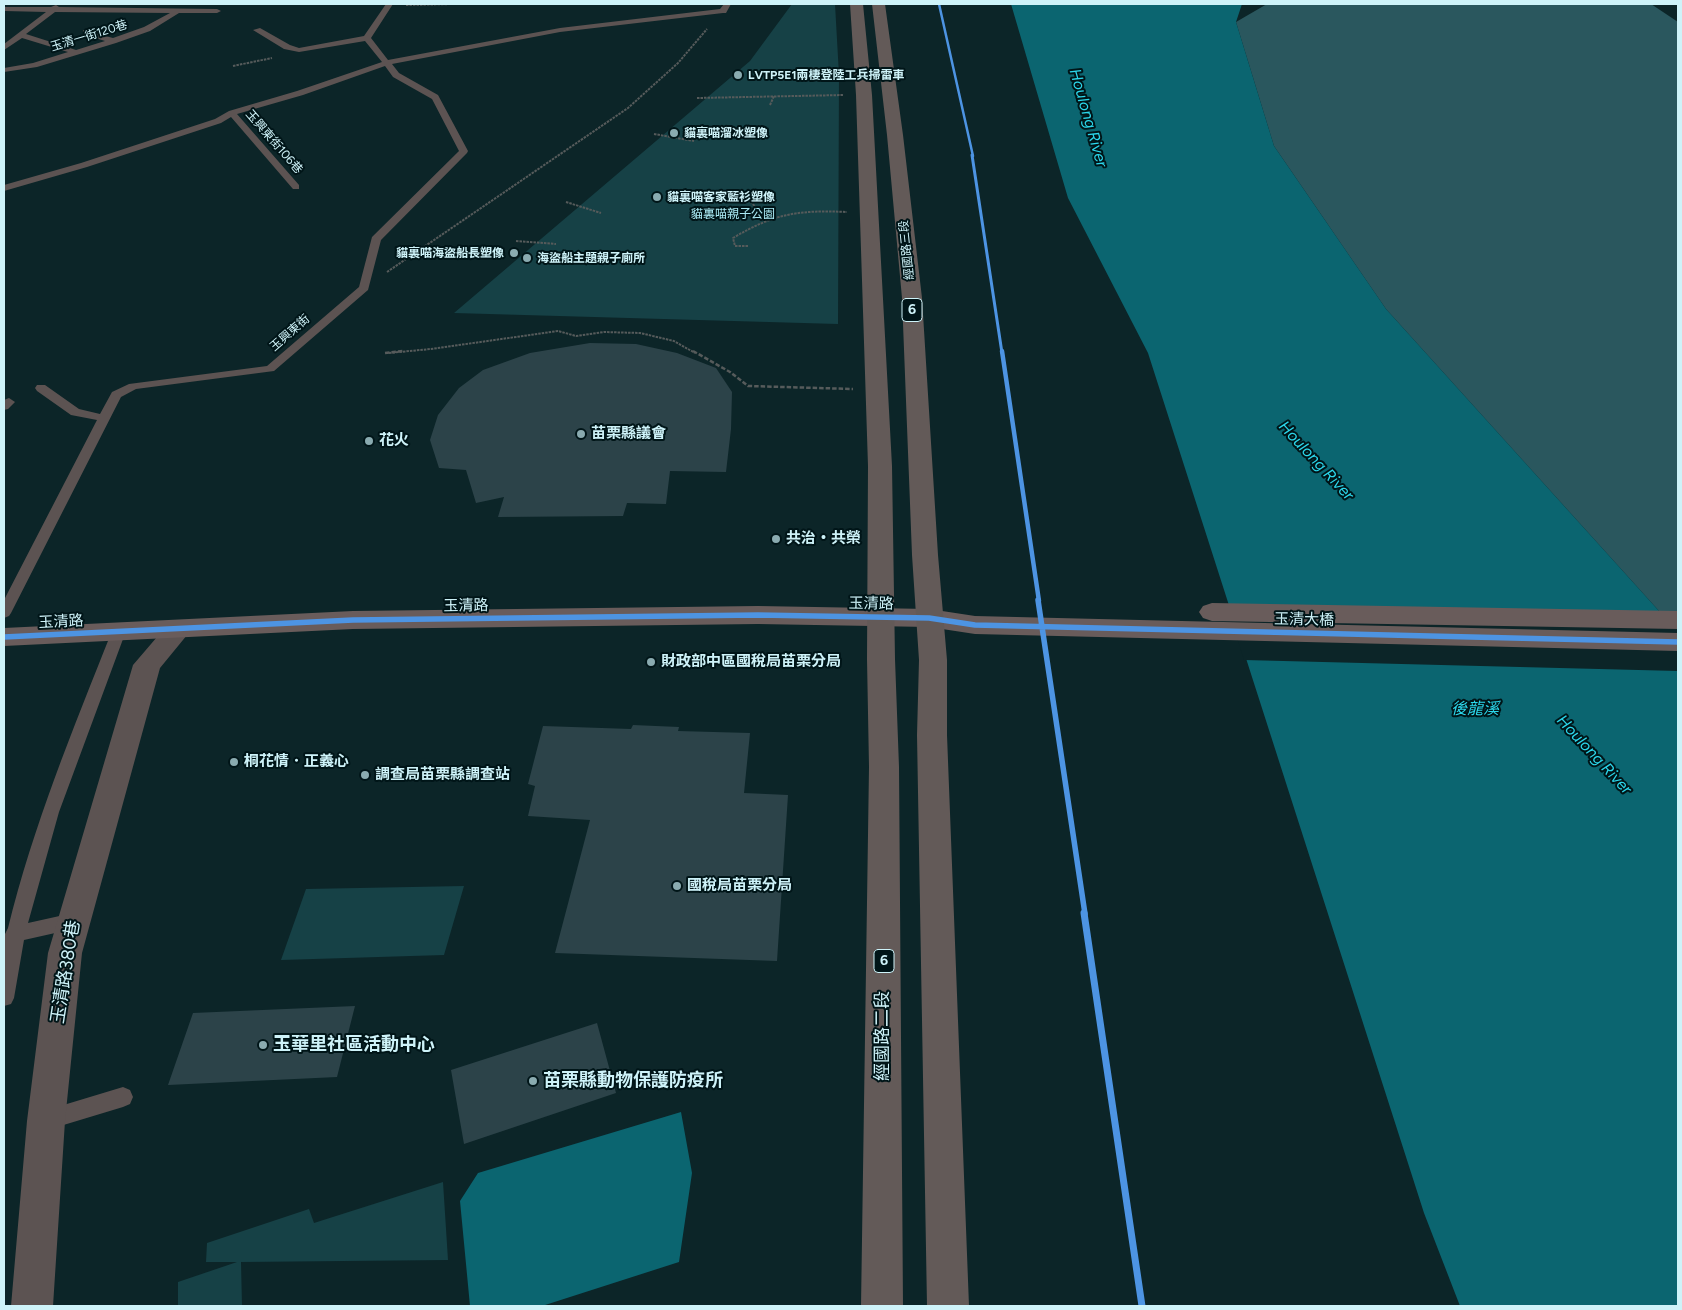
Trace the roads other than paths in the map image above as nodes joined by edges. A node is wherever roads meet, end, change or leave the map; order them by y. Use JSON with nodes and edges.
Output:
{"nodes":[{"id":1,"x":388,"y":4,"type":"edge"},
{"id":2,"x":856,"y":4,"type":"edge"},
{"id":3,"x":878,"y":4,"type":"edge"},
{"id":4,"x":57,"y":6,"type":"edge"},
{"id":5,"x":725,"y":7,"type":"edge"},
{"id":6,"x":4,"y":9,"type":"edge"},
{"id":7,"x":217,"y":11,"type":"dead end"},
{"id":8,"x":176,"y":12,"type":"junction"},
{"id":9,"x":257,"y":30,"type":"dead end"},
{"id":10,"x":86,"y":32,"type":"dead end"},
{"id":11,"x":21,"y":34,"type":"junction"},
{"id":12,"x":367,"y":38,"type":"junction"},
{"id":13,"x":113,"y":41,"type":"junction"},
{"id":14,"x":4,"y":48,"type":"edge"},
{"id":15,"x":76,"y":52,"type":"junction"},
{"id":16,"x":386,"y":63,"type":"junction"},
{"id":17,"x":4,"y":70,"type":"edge"},
{"id":18,"x":232,"y":112,"type":"junction"},
{"id":19,"x":296,"y":187,"type":"dead end"},
{"id":20,"x":4,"y":188,"type":"edge"},
{"id":21,"x":41,"y":388,"type":"dead end"},
{"id":22,"x":104,"y":418,"type":"junction"},
{"id":23,"x":4,"y":613,"type":"edge"},
{"id":24,"x":882,"y":616,"type":"junction"},
{"id":25,"x":974,"y":616,"type":"junction"},
{"id":26,"x":929,"y":618,"type":"junction"},
{"id":27,"x":1678,"y":620,"type":"edge"},
{"id":28,"x":179,"y":628,"type":"junction"},
{"id":29,"x":118,"y":631,"type":"junction"},
{"id":30,"x":4,"y":637,"type":"edge"},
{"id":31,"x":1678,"y":642,"type":"edge"},
{"id":32,"x":74,"y":921,"type":"junction"},
{"id":33,"x":14,"y":934,"type":"junction"},
{"id":34,"x":4,"y":998,"type":"edge"},
{"id":35,"x":123,"y":1098,"type":"dead end"},
{"id":36,"x":46,"y":1121,"type":"junction"},
{"id":37,"x":32,"y":1306,"type":"edge"},
{"id":38,"x":882,"y":1306,"type":"edge"},
{"id":39,"x":948,"y":1306,"type":"edge"}],
"edges":[{"from":1,"to":12,"type":"lane"},
{"from":2,"to":24,"type":"main road","number":"6"},
{"from":3,"to":26,"type":"main road","name":"經國路三段","number":"6"},
{"from":4,"to":6,"type":"lane"},
{"from":4,"to":8,"type":"lane"},
{"from":4,"to":11,"type":"lane"},
{"from":5,"to":16,"type":"lane"},
{"from":7,"to":8,"type":"lane"},
{"from":8,"to":13,"type":"lane","name":"玉清一街120巷"},
{"from":9,"to":12,"type":"lane"},
{"from":10,"to":13,"type":"lane"},
{"from":11,"to":14,"type":"lane"},
{"from":11,"to":15,"type":"lane"},
{"from":12,"to":16,"type":"lane"},
{"from":13,"to":15,"type":"lane","name":"玉清一街120巷"},
{"from":15,"to":17,"type":"lane","name":"玉清一街120巷"},
{"from":16,"to":18,"type":"lane"},
{"from":16,"to":22,"type":"lane","name":"玉興東街"},
{"from":18,"to":19,"type":"lane","name":"玉興東街106巷"},
{"from":18,"to":20,"type":"lane"},
{"from":21,"to":22,"type":"lane"},
{"from":22,"to":23,"type":"lane","name":"玉興東街"},
{"from":24,"to":26,"type":"street","name":"玉清路"},
{"from":24,"to":28,"type":"street","name":"玉清路"},
{"from":24,"to":38,"type":"main road","name":"經國路二段","number":"6"},
{"from":25,"to":26,"type":"street","name":"玉清大橋"},
{"from":25,"to":27,"type":"street","name":"玉清大橋"},
{"from":25,"to":31,"type":"street","name":"玉清大橋"},
{"from":26,"to":39,"type":"main road","number":"6"},
{"from":28,"to":29,"type":"street","name":"玉清路"},
{"from":28,"to":32,"type":"street","name":"玉清路380巷"},
{"from":29,"to":30,"type":"street","name":"玉清路"},
{"from":29,"to":33,"type":"lane"},
{"from":32,"to":33,"type":"lane"},
{"from":32,"to":36,"type":"street","name":"玉清路380巷"},
{"from":33,"to":34,"type":"lane"},
{"from":35,"to":36,"type":"lane"},
{"from":36,"to":37,"type":"street","name":"玉清路380巷"}]}
